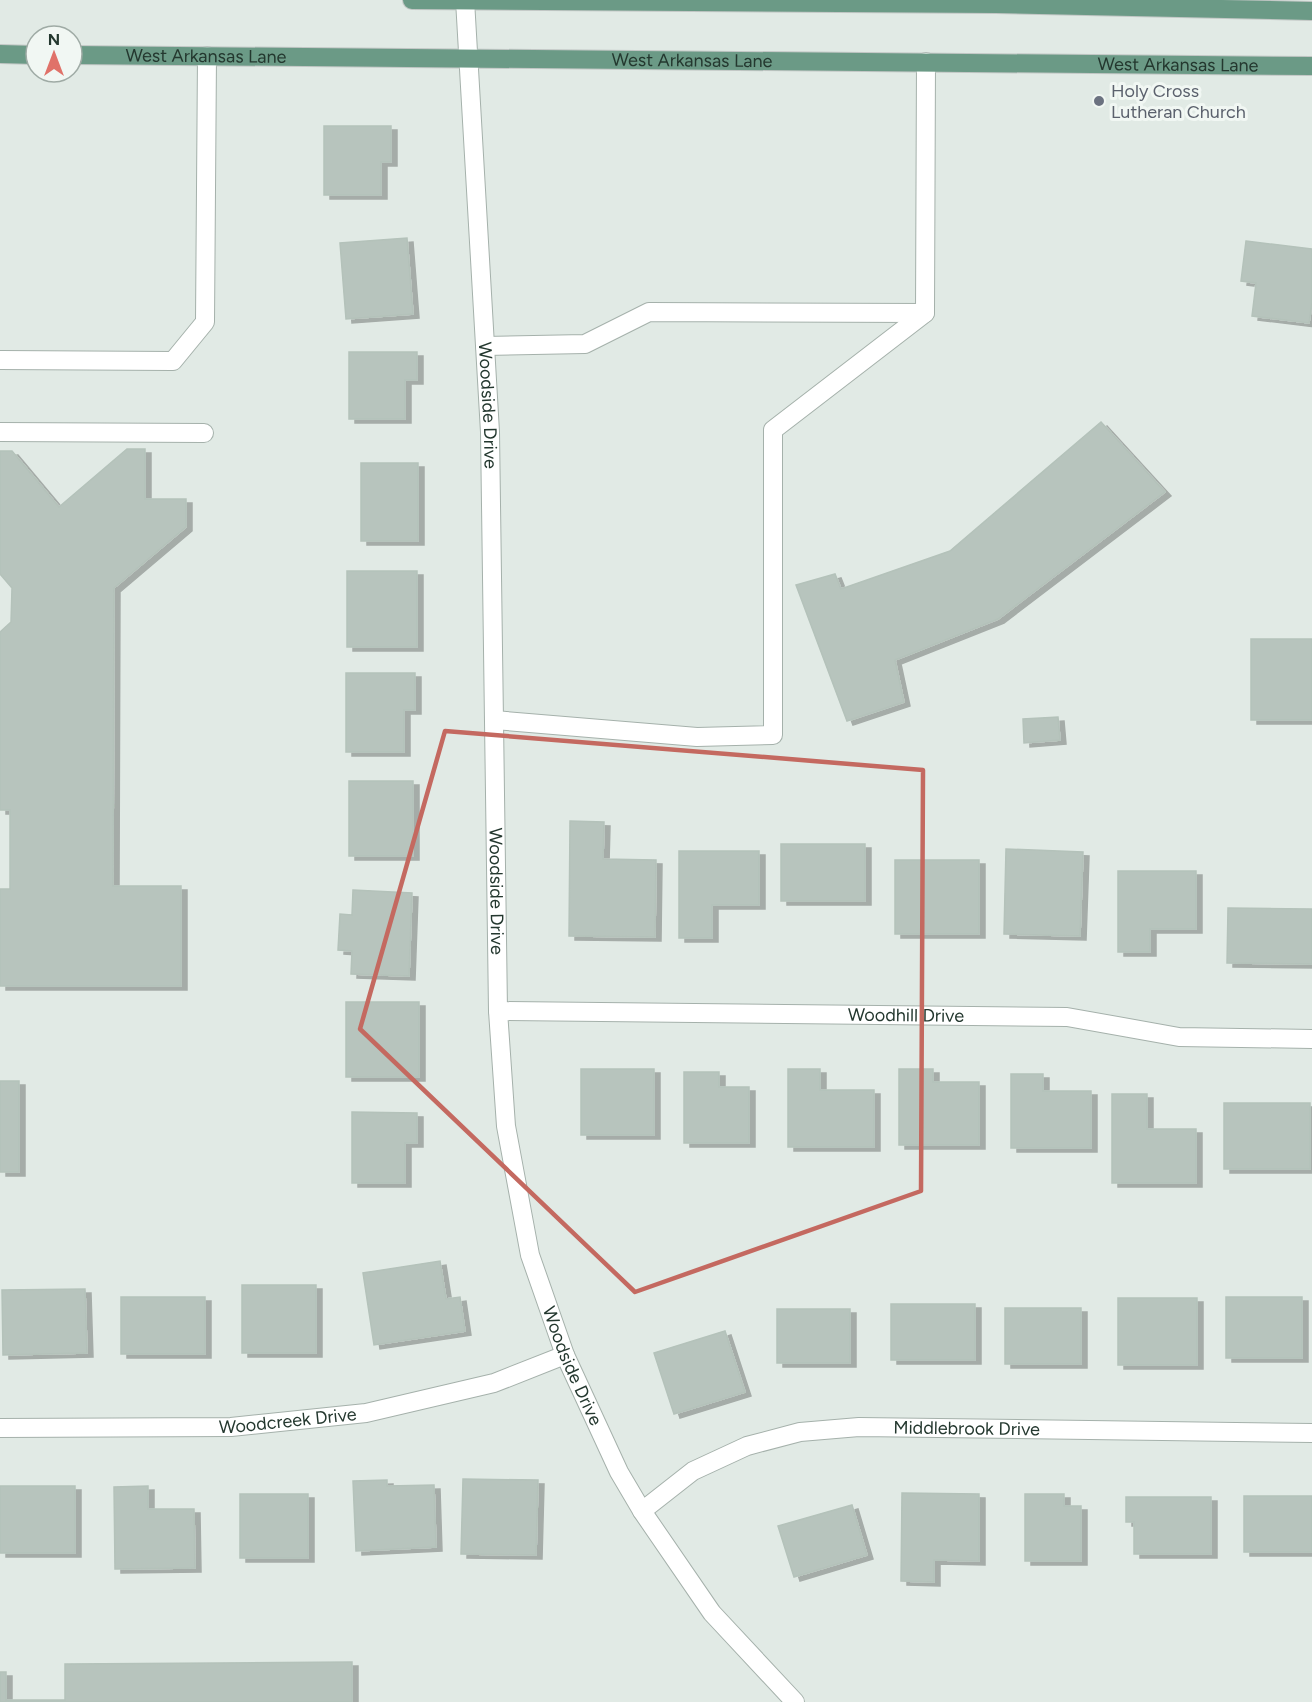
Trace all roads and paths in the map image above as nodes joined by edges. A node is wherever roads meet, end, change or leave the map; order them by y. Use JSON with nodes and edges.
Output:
{"nodes":[{"id":1,"x":412,"y":0,"type":"edge"},
{"id":2,"x":465,"y":0,"type":"edge"},
{"id":3,"x":1312,"y":11,"type":"edge"},
{"id":4,"x":0,"y":54,"type":"edge"},
{"id":5,"x":24,"y":54,"type":"edge"},
{"id":6,"x":84,"y":55,"type":"edge"},
{"id":7,"x":207,"y":56,"type":"junction"},
{"id":8,"x":469,"y":57,"type":"junction"},
{"id":9,"x":926,"y":62,"type":"junction"},
{"id":10,"x":1312,"y":66,"type":"edge"},
{"id":11,"x":924,"y":313,"type":"junction"},
{"id":12,"x":485,"y":346,"type":"junction"},
{"id":13,"x":0,"y":360,"type":"edge"},
{"id":14,"x":0,"y":432,"type":"edge"},
{"id":15,"x":204,"y":433,"type":"dead end"},
{"id":16,"x":494,"y":720,"type":"junction"},
{"id":17,"x":498,"y":1011,"type":"junction"},
{"id":18,"x":1312,"y":1039,"type":"edge"},
{"id":19,"x":566,"y":1355,"type":"junction"},
{"id":20,"x":0,"y":1428,"type":"edge"},
{"id":21,"x":1312,"y":1433,"type":"edge"},
{"id":22,"x":642,"y":1511,"type":"junction"},
{"id":23,"x":795,"y":1702,"type":"edge"}],
"edges":[{"from":1,"to":2,"type":"main road"},
{"from":2,"to":3,"type":"main road"},
{"from":2,"to":8,"type":"street","name":"Woodside Drive"},
{"from":4,"to":5,"type":"main road"},
{"from":6,"to":7,"type":"main road","name":"West Arkansas Lane"},
{"from":7,"to":8,"type":"main road","name":"West Arkansas Lane"},
{"from":7,"to":13,"type":"street"},
{"from":8,"to":9,"type":"main road","name":"West Arkansas Lane"},
{"from":8,"to":12,"type":"street","name":"Woodside Drive"},
{"from":9,"to":10,"type":"main road","name":"West Arkansas Lane"},
{"from":9,"to":11,"type":"street"},
{"from":11,"to":12,"type":"street"},
{"from":11,"to":16,"type":"street"},
{"from":12,"to":16,"type":"street","name":"Woodside Drive"},
{"from":14,"to":15,"type":"street"},
{"from":16,"to":17,"type":"street","name":"Woodside Drive"},
{"from":17,"to":18,"type":"street","name":"Woodhill Drive"},
{"from":17,"to":19,"type":"street","name":"Woodside Drive"},
{"from":19,"to":20,"type":"street","name":"Woodcreek Drive"},
{"from":19,"to":22,"type":"street","name":"Woodside Drive"},
{"from":21,"to":22,"type":"street","name":"Middlebrook Drive"},
{"from":22,"to":23,"type":"street","name":"Woodside Drive"}]}
